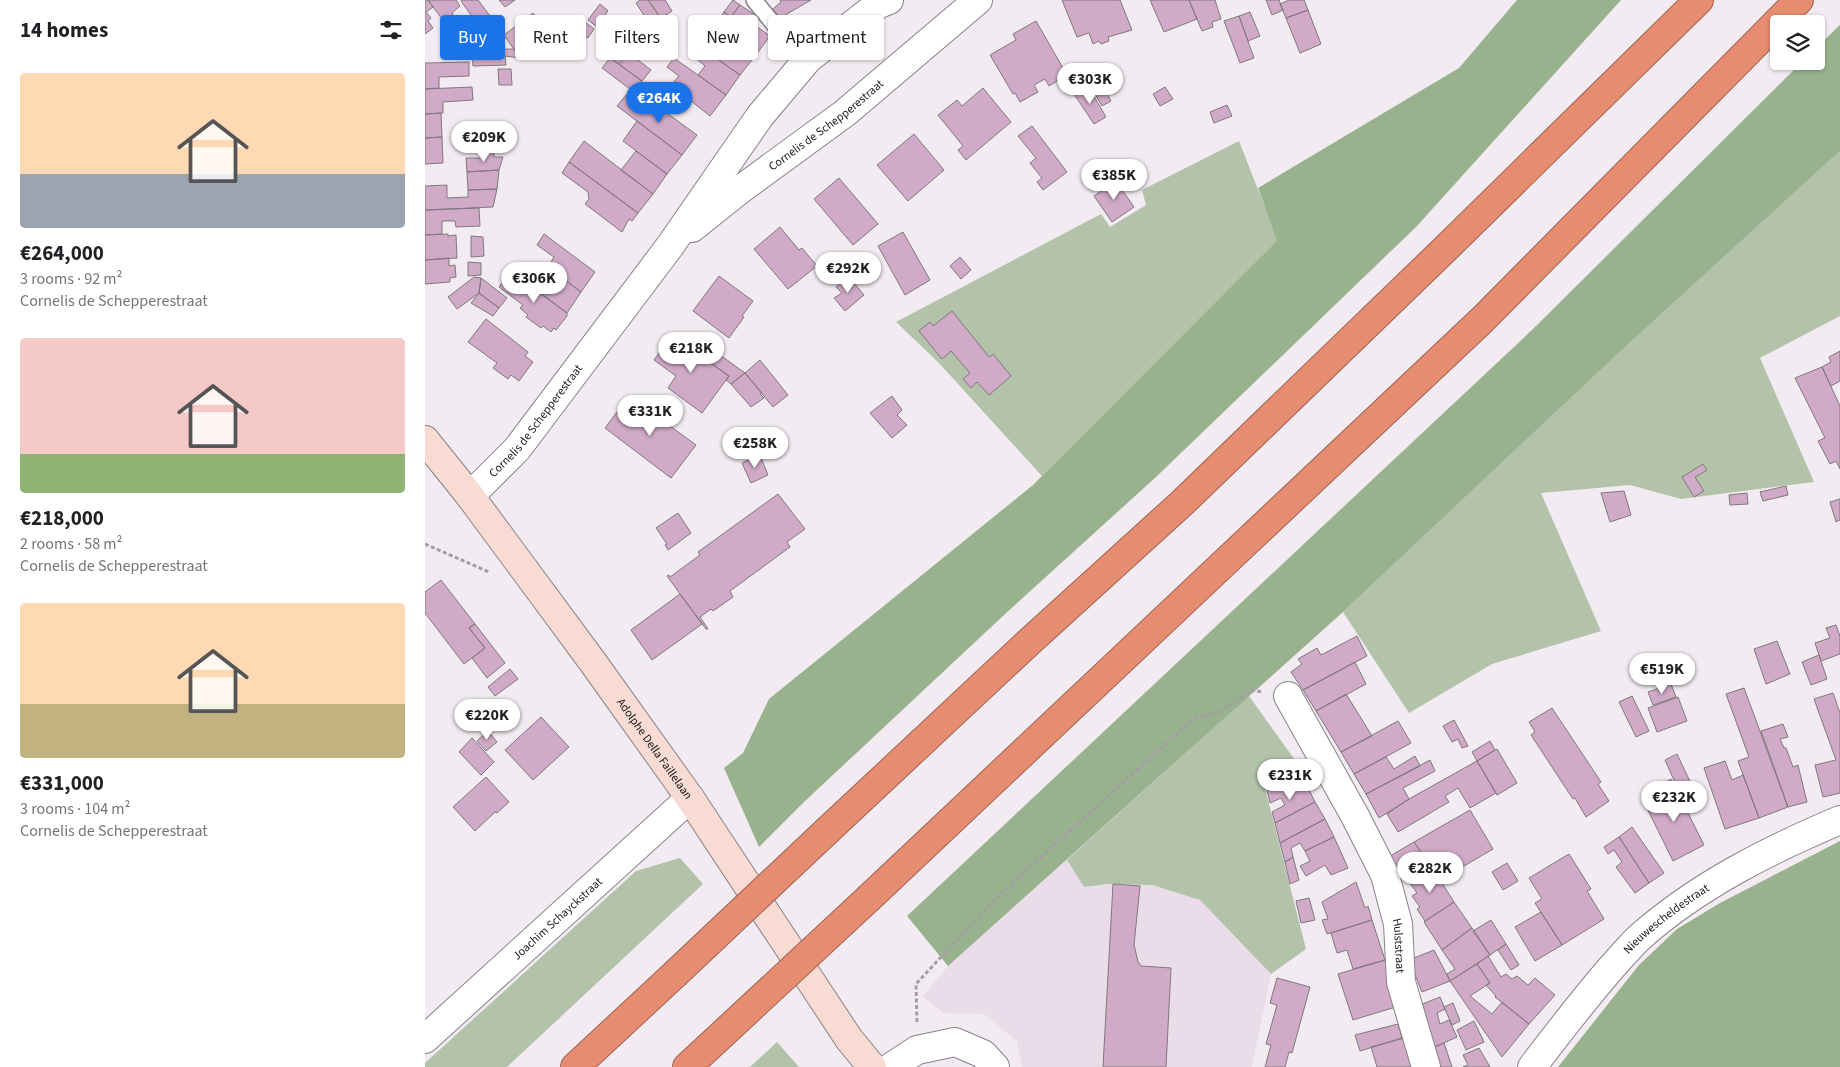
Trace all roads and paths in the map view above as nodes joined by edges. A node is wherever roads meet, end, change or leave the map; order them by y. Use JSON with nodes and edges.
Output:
{"nodes":[{"id":1,"x":754,"y":0,"type":"edge"},
{"id":2,"x":889,"y":0,"type":"edge"},
{"id":3,"x":978,"y":0,"type":"edge"},
{"id":4,"x":1699,"y":0,"type":"edge"},
{"id":5,"x":1799,"y":0,"type":"edge"},
{"id":6,"x":865,"y":15,"type":"edge"},
{"id":7,"x":768,"y":17,"type":"edge"},
{"id":8,"x":807,"y":60,"type":"edge"},
{"id":9,"x":670,"y":246,"type":"junction"},
{"id":10,"x":425,"y":440,"type":"edge"},
{"id":11,"x":470,"y":496,"type":"junction"},
{"id":12,"x":425,"y":544,"type":"edge"},
{"id":13,"x":513,"y":555,"type":"junction"},
{"id":14,"x":1289,"y":696,"type":"joint"},
{"id":15,"x":690,"y":798,"type":"junction"},
{"id":16,"x":1840,"y":820,"type":"edge"},
{"id":17,"x":425,"y":1039,"type":"edge"},
{"id":18,"x":917,"y":1050,"type":"junction"},
{"id":19,"x":575,"y":1067,"type":"edge"},
{"id":20,"x":687,"y":1067,"type":"edge"},
{"id":21,"x":872,"y":1067,"type":"edge"},
{"id":22,"x":891,"y":1067,"type":"edge"},
{"id":23,"x":995,"y":1067,"type":"edge"},
{"id":24,"x":1426,"y":1067,"type":"edge"},
{"id":25,"x":1532,"y":1067,"type":"edge"}],
"edges":[{"from":1,"to":7,"type":"lane"},
{"from":2,"to":6,"type":"street","name":"Cornelis de Schepperestraat"},
{"from":3,"to":9,"type":"street","name":"Cornelis de Schepperestraat"},
{"from":4,"to":19,"type":"highway","bridge":true},
{"from":5,"to":20,"type":"highway","bridge":true},
{"from":8,"to":9,"type":"street","name":"Cornelis de Schepperestraat"},
{"from":9,"to":11,"type":"street","name":"Cornelis de Schepperestraat"},
{"from":10,"to":11,"type":"main road","name":"Adolphe Della Faillelaan"},
{"from":11,"to":13,"type":"main road","name":"Adolphe Della Faillelaan"},
{"from":12,"to":13,"type":"path"},
{"from":13,"to":15,"type":"main road","name":"Adolphe Della Faillelaan"},
{"from":14,"to":18,"type":"path"},
{"from":14,"to":24,"type":"street","name":"Hulststraat"},
{"from":15,"to":17,"type":"street","name":"Joachim Schayckstraat"},
{"from":15,"to":21,"type":"main road","name":"Adolphe Della Faillelaan"},
{"from":16,"to":25,"type":"street","name":"Nieuwescheldestraat"},
{"from":18,"to":22,"type":"street"},
{"from":18,"to":23,"type":"street"}]}
